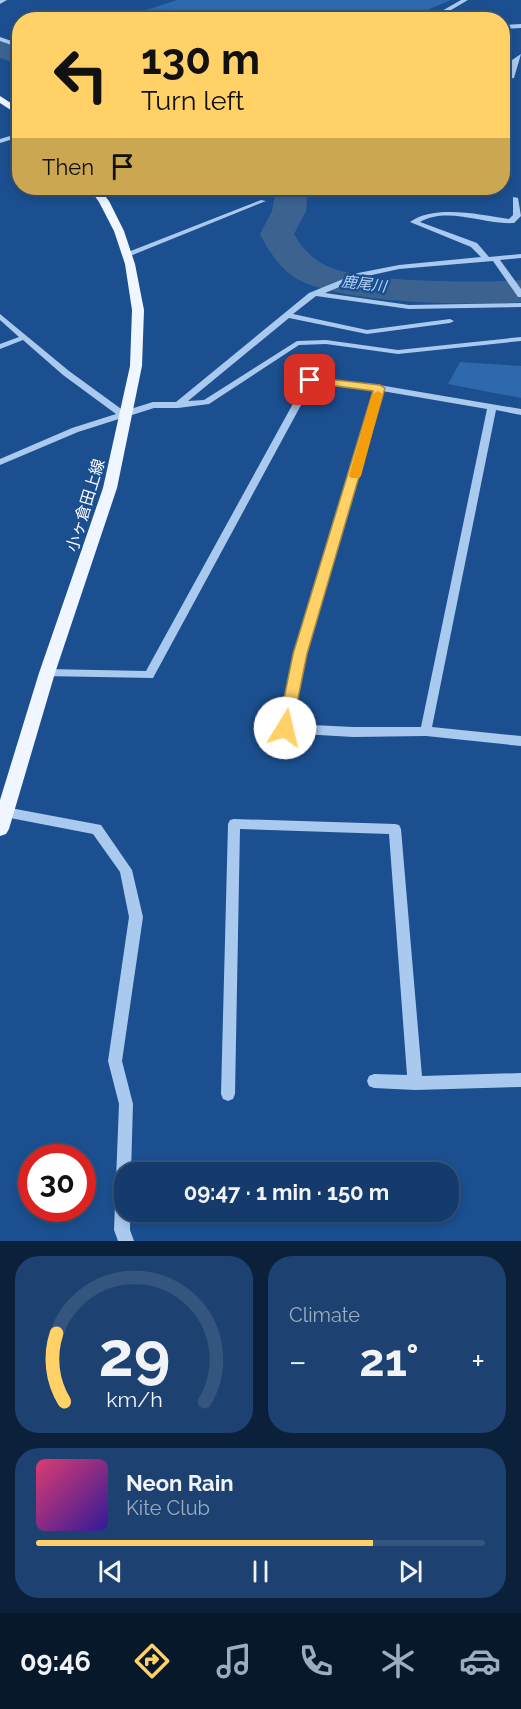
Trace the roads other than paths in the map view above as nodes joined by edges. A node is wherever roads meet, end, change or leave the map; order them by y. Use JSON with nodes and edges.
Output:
{"nodes":[{"id":1,"x":465,"y":0,"type":"edge"},
{"id":2,"x":444,"y":12,"type":"edge"},
{"id":3,"x":521,"y":56,"type":"edge"},
{"id":4,"x":511,"y":78,"type":"dead end"},
{"id":5,"x":99,"y":195,"type":"edge"},
{"id":6,"x":515,"y":198,"type":"dead end"},
{"id":7,"x":263,"y":201,"type":"dead end"},
{"id":8,"x":127,"y":254,"type":"junction"},
{"id":9,"x":521,"y":256,"type":"edge"},
{"id":10,"x":492,"y":260,"type":"junction"},
{"id":11,"x":312,"y":295,"type":"junction"},
{"id":12,"x":521,"y":295,"type":"edge"},
{"id":13,"x":521,"y":305,"type":"edge"},
{"id":14,"x":286,"y":315,"type":"junction"},
{"id":15,"x":0,"y":316,"type":"edge"},
{"id":16,"x":450,"y":321,"type":"dead end"},
{"id":17,"x":25,"y":337,"type":"junction"},
{"id":18,"x":521,"y":339,"type":"edge"},
{"id":19,"x":0,"y":346,"type":"edge"},
{"id":20,"x":380,"y":388,"type":"junction"},
{"id":21,"x":178,"y":405,"type":"junction"},
{"id":22,"x":492,"y":408,"type":"junction"},
{"id":23,"x":521,"y":412,"type":"edge"},
{"id":24,"x":125,"y":416,"type":"junction"},
{"id":25,"x":0,"y":462,"type":"edge"},
{"id":26,"x":47,"y":673,"type":"junction"},
{"id":27,"x":426,"y":731,"type":"junction"},
{"id":28,"x":521,"y":741,"type":"edge"},
{"id":29,"x":5,"y":812,"type":"junction"},
{"id":30,"x":0,"y":829,"type":"edge"},
{"id":31,"x":521,"y":1080,"type":"edge"},
{"id":32,"x":374,"y":1081,"type":"dead end"},
{"id":33,"x":415,"y":1083,"type":"junction"},
{"id":34,"x":228,"y":1095,"type":"dead end"},
{"id":35,"x":126,"y":1241,"type":"edge"}],
"edges":[{"from":1,"to":2,"type":"street"},
{"from":3,"to":4,"type":"street"},
{"from":5,"to":8,"type":"main road","name":"小ヶ倉田上線"},
{"from":6,"to":10,"type":"street"},
{"from":7,"to":8,"type":"street"},
{"from":8,"to":24,"type":"main road","name":"小ヶ倉田上線"},
{"from":9,"to":10,"type":"street"},
{"from":10,"to":11,"type":"street"},
{"from":10,"to":12,"type":"street"},
{"from":11,"to":13,"type":"street"},
{"from":11,"to":14,"type":"street"},
{"from":14,"to":16,"type":"street"},
{"from":14,"to":21,"type":"street"},
{"from":15,"to":17,"type":"street"},
{"from":17,"to":19,"type":"street"},
{"from":17,"to":24,"type":"street"},
{"from":18,"to":21,"type":"street"},
{"from":20,"to":22,"type":"street"},
{"from":20,"to":26,"type":"street"},
{"from":20,"to":27,"type":"street"},
{"from":21,"to":24,"type":"street"},
{"from":22,"to":23,"type":"street"},
{"from":22,"to":27,"type":"street"},
{"from":24,"to":25,"type":"street"},
{"from":24,"to":26,"type":"main road","name":"小ヶ倉田上線"},
{"from":26,"to":29,"type":"main road","name":"小ヶ倉田上線"},
{"from":27,"to":28,"type":"street"},
{"from":29,"to":30,"type":"main road","name":"小ヶ倉田上線"},
{"from":29,"to":35,"type":"street"},
{"from":31,"to":33,"type":"street"},
{"from":32,"to":33,"type":"street"},
{"from":33,"to":34,"type":"street"}]}
